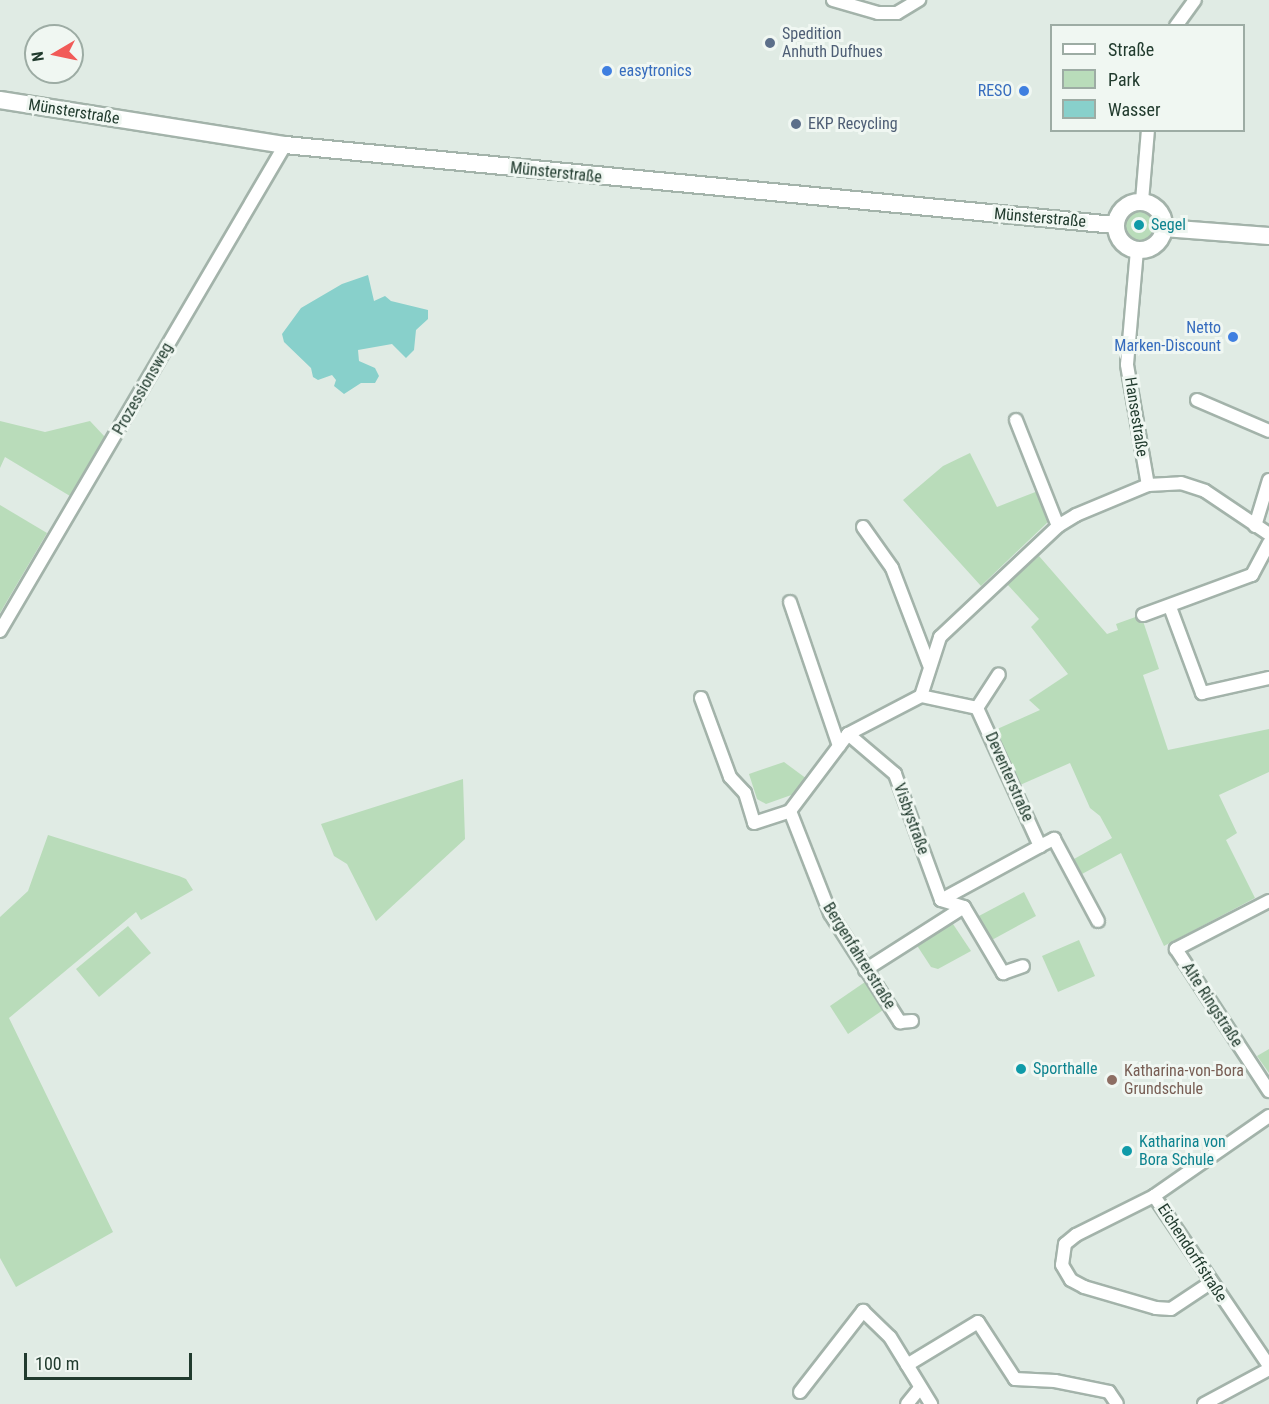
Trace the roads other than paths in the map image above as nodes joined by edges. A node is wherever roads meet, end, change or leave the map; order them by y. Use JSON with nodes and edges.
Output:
{"nodes":[{"id":1,"x":833,"y":0,"type":"edge"},
{"id":2,"x":919,"y":0,"type":"edge"},
{"id":3,"x":1195,"y":0,"type":"edge"},
{"id":4,"x":1177,"y":24,"type":"edge"},
{"id":5,"x":0,"y":100,"type":"edge"},
{"id":6,"x":1148,"y":132,"type":"edge"},
{"id":7,"x":285,"y":145,"type":"junction"},
{"id":8,"x":1142,"y":201,"type":"junction"},
{"id":9,"x":1115,"y":225,"type":"junction"},
{"id":10,"x":1164,"y":228,"type":"junction"},
{"id":11,"x":1269,"y":236,"type":"edge"},
{"id":12,"x":1137,"y":250,"type":"junction"},
{"id":13,"x":1197,"y":400,"type":"dead end"},
{"id":14,"x":1016,"y":420,"type":"dead end"},
{"id":15,"x":1269,"y":431,"type":"edge"},
{"id":16,"x":1269,"y":480,"type":"edge"},
{"id":17,"x":1148,"y":485,"type":"junction"},
{"id":18,"x":1058,"y":526,"type":"junction"},
{"id":19,"x":1256,"y":526,"type":"junction"},
{"id":20,"x":863,"y":527,"type":"dead end"},
{"id":21,"x":1269,"y":534,"type":"edge"},
{"id":22,"x":1269,"y":543,"type":"edge"},
{"id":23,"x":790,"y":602,"type":"dead end"},
{"id":24,"x":1170,"y":607,"type":"junction"},
{"id":25,"x":1143,"y":615,"type":"dead end"},
{"id":26,"x":0,"y":632,"type":"edge"},
{"id":27,"x":929,"y":665,"type":"junction"},
{"id":28,"x":999,"y":674,"type":"dead end"},
{"id":29,"x":1269,"y":678,"type":"edge"},
{"id":30,"x":921,"y":696,"type":"junction"},
{"id":31,"x":701,"y":698,"type":"dead end"},
{"id":32,"x":977,"y":708,"type":"junction"},
{"id":33,"x":848,"y":734,"type":"junction"},
{"id":34,"x":839,"y":746,"type":"junction"},
{"id":35,"x":790,"y":811,"type":"junction"},
{"id":36,"x":1040,"y":846,"type":"junction"},
{"id":37,"x":942,"y":900,"type":"junction"},
{"id":38,"x":1269,"y":901,"type":"edge"},
{"id":39,"x":964,"y":907,"type":"junction"},
{"id":40,"x":1098,"y":921,"type":"dead end"},
{"id":41,"x":1023,"y":966,"type":"dead end"},
{"id":42,"x":865,"y":970,"type":"junction"},
{"id":43,"x":912,"y":1021,"type":"dead end"},
{"id":44,"x":1269,"y":1091,"type":"edge"},
{"id":45,"x":1269,"y":1116,"type":"edge"},
{"id":46,"x":1154,"y":1196,"type":"junction"},
{"id":47,"x":1210,"y":1283,"type":"junction"},
{"id":48,"x":907,"y":1365,"type":"junction"},
{"id":49,"x":1269,"y":1368,"type":"edge"},
{"id":50,"x":920,"y":1388,"type":"junction"},
{"id":51,"x":800,"y":1392,"type":"dead end"},
{"id":52,"x":908,"y":1404,"type":"edge"},
{"id":53,"x":931,"y":1404,"type":"edge"},
{"id":54,"x":1117,"y":1404,"type":"edge"},
{"id":55,"x":1204,"y":1404,"type":"edge"}],
"edges":[{"from":1,"to":2,"type":"street"},
{"from":3,"to":4,"type":"street"},
{"from":5,"to":7,"type":"main road","name":"Münsterstraße"},
{"from":6,"to":8,"type":"street"},
{"from":7,"to":9,"type":"main road","name":"Münsterstraße"},
{"from":7,"to":26,"type":"street","name":"Prozessionsweg"},
{"from":8,"to":9,"type":"main road"},
{"from":8,"to":10,"type":"main road"},
{"from":9,"to":12,"type":"main road"},
{"from":10,"to":11,"type":"main road"},
{"from":10,"to":12,"type":"main road"},
{"from":12,"to":17,"type":"street","name":"Hansestraße"},
{"from":13,"to":15,"type":"street"},
{"from":14,"to":18,"type":"street"},
{"from":16,"to":19,"type":"street"},
{"from":17,"to":18,"type":"street"},
{"from":17,"to":19,"type":"street"},
{"from":18,"to":27,"type":"street"},
{"from":19,"to":21,"type":"street"},
{"from":20,"to":27,"type":"street"},
{"from":22,"to":24,"type":"street"},
{"from":23,"to":34,"type":"street"},
{"from":24,"to":25,"type":"street"},
{"from":24,"to":29,"type":"street"},
{"from":27,"to":30,"type":"street"},
{"from":28,"to":32,"type":"street"},
{"from":30,"to":32,"type":"street"},
{"from":30,"to":33,"type":"street"},
{"from":31,"to":35,"type":"street"},
{"from":32,"to":36,"type":"street","name":"Deventerstraße"},
{"from":33,"to":34,"type":"street"},
{"from":33,"to":37,"type":"street","name":"Visbystraße"},
{"from":34,"to":35,"type":"street"},
{"from":35,"to":42,"type":"street","name":"Bergenfahrerstraße"},
{"from":36,"to":37,"type":"street"},
{"from":36,"to":40,"type":"street"},
{"from":37,"to":39,"type":"street"},
{"from":38,"to":44,"type":"street","name":"Alte Ringstraße"},
{"from":39,"to":41,"type":"street"},
{"from":39,"to":42,"type":"street"},
{"from":42,"to":43,"type":"street","name":"Bergenfahrerstraße"},
{"from":45,"to":46,"type":"street","name":"Eichendorffstraße"},
{"from":46,"to":47,"type":"street","name":"Eichendorffstraße"},
{"from":46,"to":47,"type":"street"},
{"from":47,"to":49,"type":"street","name":"Eichendorffstraße"},
{"from":48,"to":50,"type":"street"},
{"from":48,"to":51,"type":"street"},
{"from":48,"to":54,"type":"street"},
{"from":49,"to":55,"type":"street"},
{"from":50,"to":52,"type":"street"},
{"from":50,"to":53,"type":"street"}]}
